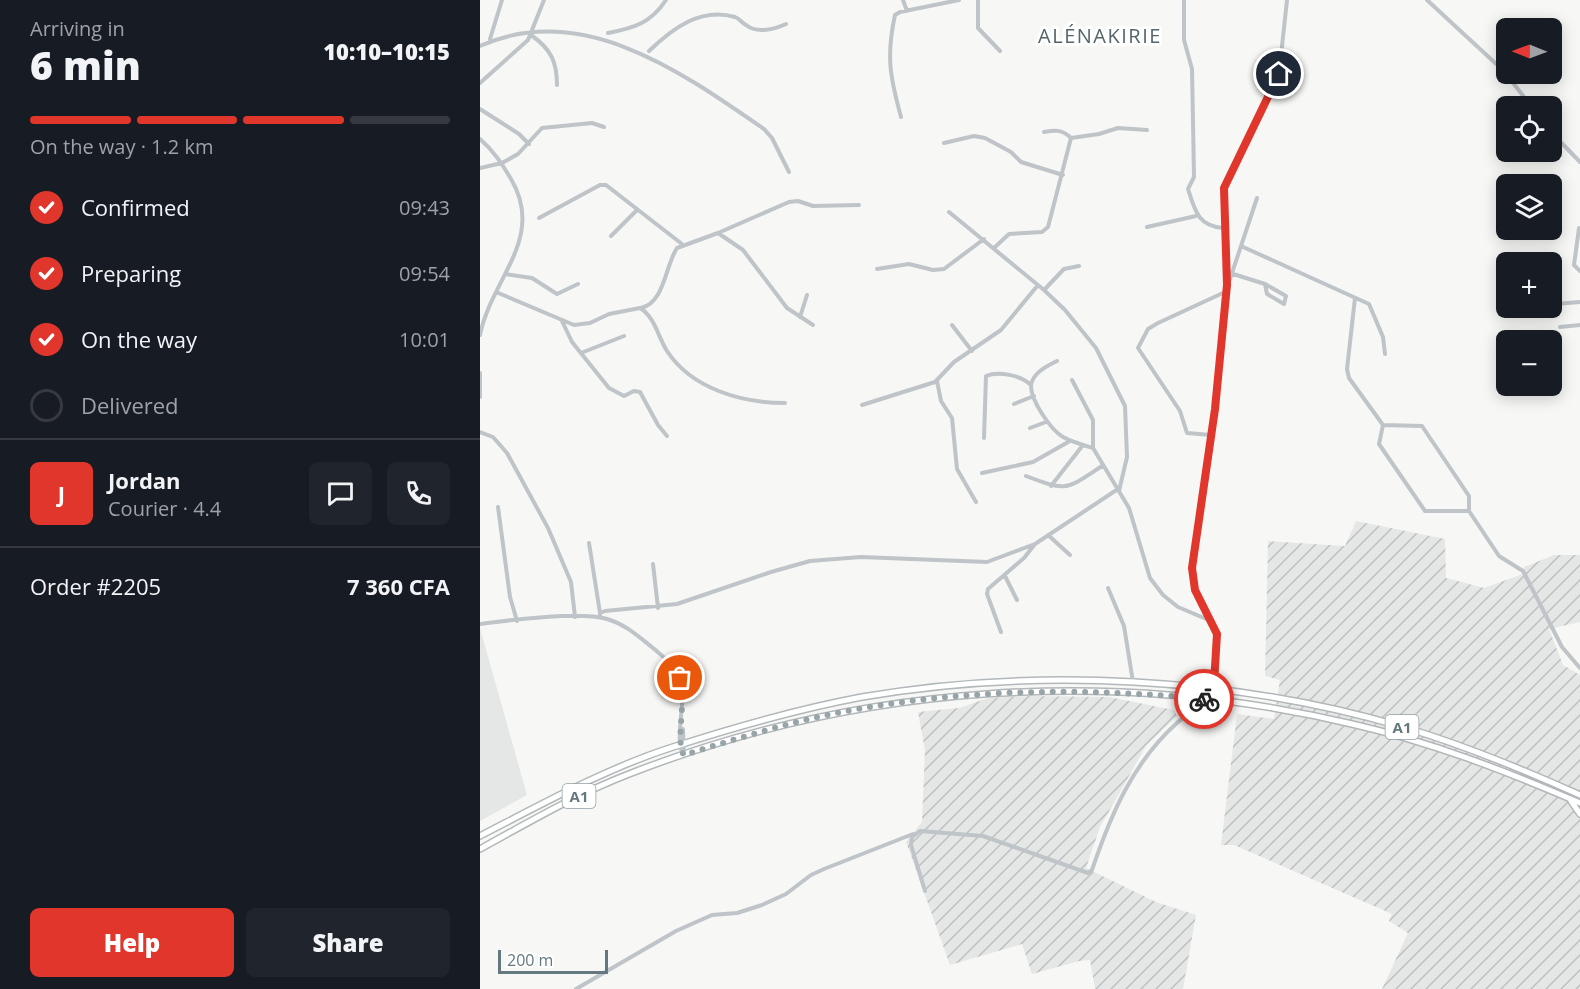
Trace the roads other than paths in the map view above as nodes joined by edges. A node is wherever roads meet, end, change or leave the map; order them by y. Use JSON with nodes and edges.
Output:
{"nodes":[{"id":1,"x":502,"y":0,"type":"edge"},
{"id":2,"x":544,"y":0,"type":"edge"},
{"id":3,"x":666,"y":0,"type":"edge"},
{"id":4,"x":903,"y":0,"type":"edge"},
{"id":5,"x":959,"y":0,"type":"edge"},
{"id":6,"x":978,"y":0,"type":"edge"},
{"id":7,"x":1184,"y":0,"type":"edge"},
{"id":8,"x":1287,"y":0,"type":"edge"},
{"id":9,"x":1427,"y":0,"type":"edge"},
{"id":10,"x":908,"y":10,"type":"junction"},
{"id":11,"x":542,"y":24,"type":"dead end"},
{"id":12,"x":786,"y":24,"type":"dead end"},
{"id":13,"x":536,"y":26,"type":"junction"},
{"id":14,"x":599,"y":30,"type":"dead end"},
{"id":15,"x":608,"y":33,"type":"junction"},
{"id":16,"x":531,"y":36,"type":"junction"},
{"id":17,"x":620,"y":38,"type":"dead end"},
{"id":18,"x":490,"y":40,"type":"junction"},
{"id":19,"x":640,"y":45,"type":"dead end"},
{"id":20,"x":480,"y":46,"type":"edge"},
{"id":21,"x":649,"y":51,"type":"junction"},
{"id":22,"x":1000,"y":51,"type":"dead end"},
{"id":23,"x":1496,"y":64,"type":"edge"},
{"id":24,"x":480,"y":83,"type":"edge"},
{"id":25,"x":1514,"y":84,"type":"edge"},
{"id":26,"x":557,"y":85,"type":"dead end"},
{"id":27,"x":1523,"y":96,"type":"edge"},
{"id":28,"x":480,"y":109,"type":"edge"},
{"id":29,"x":901,"y":117,"type":"dead end"},
{"id":30,"x":604,"y":127,"type":"dead end"},
{"id":31,"x":1147,"y":130,"type":"dead end"},
{"id":32,"x":1044,"y":132,"type":"dead end"},
{"id":33,"x":1071,"y":138,"type":"junction"},
{"id":34,"x":480,"y":139,"type":"edge"},
{"id":35,"x":944,"y":143,"type":"dead end"},
{"id":36,"x":1562,"y":143,"type":"edge"},
{"id":37,"x":529,"y":144,"type":"junction"},
{"id":38,"x":1580,"y":162,"type":"edge"},
{"id":39,"x":502,"y":163,"type":"junction"},
{"id":40,"x":480,"y":168,"type":"edge"},
{"id":41,"x":789,"y":172,"type":"dead end"},
{"id":42,"x":1063,"y":175,"type":"junction"},
{"id":43,"x":1257,"y":198,"type":"dead end"},
{"id":44,"x":859,"y":205,"type":"dead end"},
{"id":45,"x":637,"y":211,"type":"junction"},
{"id":46,"x":948,"y":212,"type":"dead end"},
{"id":47,"x":1196,"y":216,"type":"junction"},
{"id":48,"x":539,"y":219,"type":"dead end"},
{"id":49,"x":1147,"y":227,"type":"dead end"},
{"id":50,"x":1223,"y":228,"type":"junction"},
{"id":51,"x":1579,"y":228,"type":"edge"},
{"id":52,"x":718,"y":233,"type":"junction"},
{"id":53,"x":611,"y":236,"type":"dead end"},
{"id":54,"x":984,"y":239,"type":"junction"},
{"id":55,"x":682,"y":244,"type":"junction"},
{"id":56,"x":1240,"y":246,"type":"junction"},
{"id":57,"x":995,"y":248,"type":"junction"},
{"id":58,"x":1079,"y":266,"type":"dead end"},
{"id":59,"x":877,"y":268,"type":"dead end"},
{"id":60,"x":1580,"y":271,"type":"edge"},
{"id":61,"x":1230,"y":273,"type":"junction"},
{"id":62,"x":505,"y":274,"type":"junction"},
{"id":63,"x":578,"y":284,"type":"dead end"},
{"id":64,"x":1265,"y":284,"type":"junction"},
{"id":65,"x":1038,"y":285,"type":"junction"},
{"id":66,"x":1227,"y":285,"type":"junction"},
{"id":67,"x":1044,"y":290,"type":"junction"},
{"id":68,"x":1225,"y":291,"type":"junction"},
{"id":69,"x":496,"y":292,"type":"junction"},
{"id":70,"x":807,"y":294,"type":"dead end"},
{"id":71,"x":1355,"y":298,"type":"junction"},
{"id":72,"x":1580,"y":302,"type":"edge"},
{"id":73,"x":1562,"y":303,"type":"edge"},
{"id":74,"x":640,"y":308,"type":"junction"},
{"id":75,"x":800,"y":317,"type":"junction"},
{"id":76,"x":561,"y":321,"type":"junction"},
{"id":77,"x":813,"y":325,"type":"dead end"},
{"id":78,"x":952,"y":325,"type":"dead end"},
{"id":79,"x":1580,"y":325,"type":"edge"},
{"id":80,"x":1560,"y":327,"type":"dead end"},
{"id":81,"x":480,"y":335,"type":"edge"},
{"id":82,"x":624,"y":336,"type":"dead end"},
{"id":83,"x":972,"y":351,"type":"junction"},
{"id":84,"x":581,"y":353,"type":"junction"},
{"id":85,"x":1385,"y":354,"type":"dead end"},
{"id":86,"x":1057,"y":361,"type":"dead end"},
{"id":87,"x":480,"y":373,"type":"edge"},
{"id":88,"x":937,"y":380,"type":"junction"},
{"id":89,"x":1072,"y":380,"type":"dead end"},
{"id":90,"x":1031,"y":386,"type":"junction"},
{"id":91,"x":1034,"y":396,"type":"junction"},
{"id":92,"x":480,"y":397,"type":"edge"},
{"id":93,"x":785,"y":403,"type":"dead end"},
{"id":94,"x":1014,"y":404,"type":"dead end"},
{"id":95,"x":862,"y":405,"type":"dead end"},
{"id":96,"x":1046,"y":422,"type":"junction"},
{"id":97,"x":1383,"y":425,"type":"junction"},
{"id":98,"x":1030,"y":428,"type":"dead end"},
{"id":99,"x":480,"y":432,"type":"edge"},
{"id":100,"x":1211,"y":435,"type":"junction"},
{"id":101,"x":667,"y":436,"type":"dead end"},
{"id":102,"x":984,"y":438,"type":"dead end"},
{"id":103,"x":1070,"y":441,"type":"junction"},
{"id":104,"x":1083,"y":445,"type":"junction"},
{"id":105,"x":1093,"y":448,"type":"junction"},
{"id":106,"x":1102,"y":466,"type":"junction"},
{"id":107,"x":982,"y":473,"type":"dead end"},
{"id":108,"x":1026,"y":476,"type":"dead end"},
{"id":109,"x":1051,"y":486,"type":"junction"},
{"id":110,"x":1119,"y":490,"type":"junction"},
{"id":111,"x":976,"y":502,"type":"dead end"},
{"id":112,"x":498,"y":507,"type":"dead end"},
{"id":113,"x":1469,"y":511,"type":"junction"},
{"id":114,"x":1048,"y":535,"type":"junction"},
{"id":115,"x":589,"y":543,"type":"dead end"},
{"id":116,"x":1035,"y":544,"type":"junction"},
{"id":117,"x":1070,"y":555,"type":"dead end"},
{"id":118,"x":653,"y":564,"type":"dead end"},
{"id":119,"x":1005,"y":576,"type":"junction"},
{"id":120,"x":1108,"y":588,"type":"dead end"},
{"id":121,"x":1017,"y":600,"type":"dead end"},
{"id":122,"x":658,"y":608,"type":"junction"},
{"id":123,"x":600,"y":615,"type":"junction"},
{"id":124,"x":575,"y":617,"type":"junction"},
{"id":125,"x":517,"y":621,"type":"junction"},
{"id":126,"x":1212,"y":621,"type":"junction"},
{"id":127,"x":480,"y":624,"type":"edge"},
{"id":128,"x":1001,"y":632,"type":"dead end"},
{"id":129,"x":1580,"y":668,"type":"edge"},
{"id":130,"x":1133,"y":682,"type":"junction"},
{"id":131,"x":1215,"y":689,"type":"junction"},
{"id":132,"x":1213,"y":700,"type":"junction"},
{"id":133,"x":683,"y":744,"type":"junction"},
{"id":134,"x":684,"y":755,"type":"junction"},
{"id":135,"x":1580,"y":795,"type":"edge"},
{"id":136,"x":1570,"y":799,"type":"junction"},
{"id":137,"x":1580,"y":803,"type":"edge"},
{"id":138,"x":1580,"y":814,"type":"edge"},
{"id":139,"x":920,"y":831,"type":"junction"},
{"id":140,"x":480,"y":836,"type":"edge"},
{"id":141,"x":480,"y":849,"type":"edge"},
{"id":142,"x":925,"y":891,"type":"dead end"},
{"id":143,"x":576,"y":989,"type":"edge"}],
"edges":[{"from":1,"to":18,"type":"street"},
{"from":2,"to":13,"type":"street"},
{"from":3,"to":15,"type":"street"},
{"from":4,"to":10,"type":"street"},
{"from":5,"to":10,"type":"street"},
{"from":6,"to":22,"type":"street"},
{"from":7,"to":47,"type":"street"},
{"from":8,"to":50,"type":"street"},
{"from":9,"to":23,"type":"street"},
{"from":10,"to":29,"type":"street"},
{"from":11,"to":13,"type":"street"},
{"from":12,"to":21,"type":"street"},
{"from":13,"to":16,"type":"street"},
{"from":13,"to":18,"type":"street"},
{"from":14,"to":15,"type":"street"},
{"from":15,"to":17,"type":"street"},
{"from":16,"to":24,"type":"street"},
{"from":16,"to":26,"type":"street"},
{"from":18,"to":20,"type":"street"},
{"from":19,"to":21,"type":"street"},
{"from":21,"to":41,"type":"street"},
{"from":25,"to":27,"type":"street"},
{"from":28,"to":37,"type":"street"},
{"from":30,"to":37,"type":"street"},
{"from":31,"to":33,"type":"street"},
{"from":32,"to":33,"type":"street"},
{"from":33,"to":42,"type":"street"},
{"from":34,"to":39,"type":"street"},
{"from":35,"to":42,"type":"street"},
{"from":36,"to":38,"type":"street"},
{"from":37,"to":39,"type":"street"},
{"from":39,"to":40,"type":"street"},
{"from":39,"to":62,"type":"street"},
{"from":42,"to":57,"type":"street"},
{"from":43,"to":56,"type":"street"},
{"from":44,"to":52,"type":"street"},
{"from":45,"to":48,"type":"street"},
{"from":45,"to":53,"type":"street"},
{"from":45,"to":55,"type":"street"},
{"from":46,"to":54,"type":"street"},
{"from":47,"to":49,"type":"street"},
{"from":47,"to":50,"type":"street"},
{"from":50,"to":66,"type":"street"},
{"from":51,"to":60,"type":"street"},
{"from":52,"to":55,"type":"street"},
{"from":52,"to":75,"type":"street"},
{"from":54,"to":57,"type":"street"},
{"from":54,"to":59,"type":"street"},
{"from":55,"to":74,"type":"street"},
{"from":56,"to":61,"type":"street"},
{"from":56,"to":71,"type":"street"},
{"from":57,"to":65,"type":"street"},
{"from":58,"to":67,"type":"street"},
{"from":61,"to":64,"type":"street"},
{"from":61,"to":66,"type":"street"},
{"from":62,"to":63,"type":"street"},
{"from":62,"to":69,"type":"street"},
{"from":64,"to":64,"type":"street"},
{"from":65,"to":67,"type":"street"},
{"from":65,"to":83,"type":"street"},
{"from":66,"to":68,"type":"street"},
{"from":67,"to":110,"type":"street"},
{"from":68,"to":100,"type":"street"},
{"from":68,"to":100,"type":"street"},
{"from":69,"to":76,"type":"street"},
{"from":69,"to":81,"type":"street"},
{"from":70,"to":75,"type":"street"},
{"from":71,"to":85,"type":"street"},
{"from":71,"to":97,"type":"street"},
{"from":72,"to":73,"type":"street"},
{"from":74,"to":76,"type":"street"},
{"from":74,"to":93,"type":"street"},
{"from":75,"to":77,"type":"street"},
{"from":76,"to":84,"type":"street"},
{"from":78,"to":83,"type":"street"},
{"from":79,"to":80,"type":"street"},
{"from":82,"to":84,"type":"street"},
{"from":83,"to":88,"type":"street"},
{"from":84,"to":101,"type":"street"},
{"from":86,"to":90,"type":"street"},
{"from":87,"to":92,"type":"street"},
{"from":88,"to":95,"type":"street"},
{"from":88,"to":111,"type":"street"},
{"from":89,"to":105,"type":"street"},
{"from":90,"to":91,"type":"street"},
{"from":90,"to":102,"type":"street"},
{"from":91,"to":94,"type":"street"},
{"from":91,"to":96,"type":"street"},
{"from":96,"to":98,"type":"street"},
{"from":96,"to":103,"type":"street"},
{"from":97,"to":113,"type":"street"},
{"from":97,"to":113,"type":"street"},
{"from":99,"to":124,"type":"street"},
{"from":100,"to":126,"type":"street"},
{"from":103,"to":104,"type":"street"},
{"from":103,"to":107,"type":"street"},
{"from":104,"to":105,"type":"street"},
{"from":104,"to":109,"type":"street"},
{"from":105,"to":106,"type":"street"},
{"from":106,"to":109,"type":"street"},
{"from":106,"to":110,"type":"street"},
{"from":108,"to":109,"type":"street"},
{"from":110,"to":114,"type":"street"},
{"from":110,"to":126,"type":"street"},
{"from":112,"to":125,"type":"street"},
{"from":113,"to":129,"type":"street"},
{"from":114,"to":116,"type":"street"},
{"from":114,"to":117,"type":"street"},
{"from":115,"to":123,"type":"street"},
{"from":116,"to":119,"type":"street"},
{"from":116,"to":122,"type":"street"},
{"from":118,"to":122,"type":"street"},
{"from":119,"to":121,"type":"street"},
{"from":119,"to":128,"type":"street"},
{"from":120,"to":130,"type":"street"},
{"from":122,"to":123,"type":"street"},
{"from":123,"to":124,"type":"street"},
{"from":123,"to":133,"type":"street"},
{"from":124,"to":125,"type":"street"},
{"from":125,"to":127,"type":"street"},
{"from":126,"to":131,"type":"street"},
{"from":130,"to":131,"type":"highway","number":"A1"},
{"from":130,"to":133,"type":"highway","number":"A1"},
{"from":131,"to":132,"type":"street"},
{"from":131,"to":135,"type":"highway","number":"A1"},
{"from":132,"to":134,"type":"highway","number":"A1"},
{"from":132,"to":136,"type":"highway","number":"A1"},
{"from":132,"to":139,"type":"street"},
{"from":133,"to":134,"type":"street"},
{"from":133,"to":140,"type":"highway","number":"A1"},
{"from":134,"to":141,"type":"highway","number":"A1"},
{"from":136,"to":137,"type":"highway","number":"A1"},
{"from":136,"to":138,"type":"highway"},
{"from":139,"to":142,"type":"street"},
{"from":139,"to":143,"type":"street"}]}
